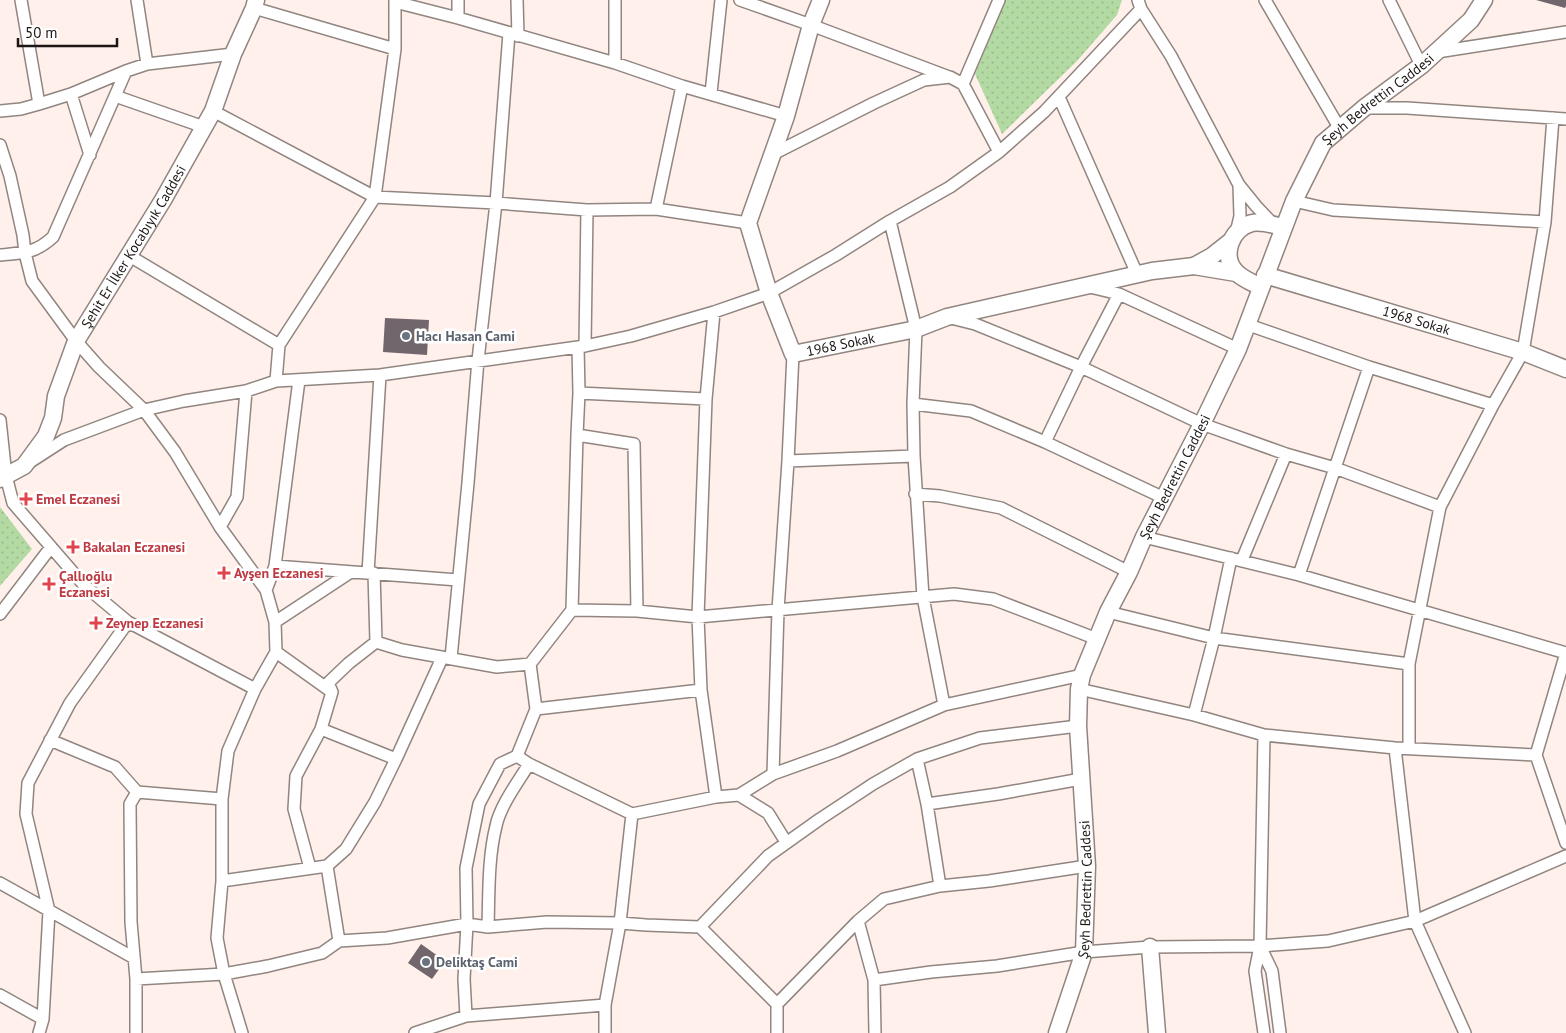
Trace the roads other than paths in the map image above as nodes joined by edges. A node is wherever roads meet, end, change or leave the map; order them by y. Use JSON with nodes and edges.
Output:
{"nodes":[{"id":1,"x":21,"y":0,"type":"edge"},
{"id":2,"x":137,"y":0,"type":"edge"},
{"id":3,"x":458,"y":0,"type":"edge"},
{"id":4,"x":517,"y":0,"type":"edge"},
{"id":5,"x":614,"y":0,"type":"edge"},
{"id":6,"x":721,"y":0,"type":"edge"},
{"id":7,"x":740,"y":0,"type":"edge"},
{"id":8,"x":821,"y":0,"type":"edge"},
{"id":9,"x":999,"y":0,"type":"edge"},
{"id":10,"x":1265,"y":0,"type":"edge"},
{"id":11,"x":1389,"y":0,"type":"edge"},
{"id":12,"x":1484,"y":0,"type":"edge"},
{"id":13,"x":395,"y":1,"type":"edge"},
{"id":14,"x":255,"y":4,"type":"edge"},
{"id":15,"x":1140,"y":5,"type":"edge"},
{"id":16,"x":458,"y":18,"type":"junction"},
{"id":17,"x":811,"y":24,"type":"junction"},
{"id":18,"x":1566,"y":32,"type":"edge"},
{"id":19,"x":513,"y":34,"type":"junction"},
{"id":20,"x":395,"y":49,"type":"junction"},
{"id":21,"x":1436,"y":52,"type":"junction"},
{"id":22,"x":233,"y":54,"type":"junction"},
{"id":23,"x":615,"y":62,"type":"junction"},
{"id":24,"x":147,"y":64,"type":"junction"},
{"id":25,"x":1421,"y":65,"type":"junction"},
{"id":26,"x":126,"y":71,"type":"junction"},
{"id":27,"x":950,"y":77,"type":"junction"},
{"id":28,"x":963,"y":84,"type":"junction"},
{"id":29,"x":682,"y":86,"type":"junction"},
{"id":30,"x":711,"y":93,"type":"junction"},
{"id":31,"x":70,"y":94,"type":"junction"},
{"id":32,"x":115,"y":96,"type":"junction"},
{"id":33,"x":1058,"y":96,"type":"junction"},
{"id":34,"x":39,"y":104,"type":"junction"},
{"id":35,"x":1364,"y":108,"type":"junction"},
{"id":36,"x":0,"y":111,"type":"edge"},
{"id":37,"x":213,"y":111,"type":"junction"},
{"id":38,"x":786,"y":116,"type":"junction"},
{"id":39,"x":1553,"y":118,"type":"junction"},
{"id":40,"x":1566,"y":119,"type":"edge"},
{"id":41,"x":204,"y":127,"type":"junction"},
{"id":42,"x":1340,"y":129,"type":"junction"},
{"id":43,"x":0,"y":145,"type":"edge"},
{"id":44,"x":999,"y":152,"type":"junction"},
{"id":45,"x":90,"y":155,"type":"junction"},
{"id":46,"x":771,"y":155,"type":"junction"},
{"id":47,"x":1239,"y":185,"type":"junction"},
{"id":48,"x":375,"y":197,"type":"junction"},
{"id":49,"x":1294,"y":201,"type":"junction"},
{"id":50,"x":496,"y":203,"type":"junction"},
{"id":51,"x":656,"y":209,"type":"junction"},
{"id":52,"x":586,"y":210,"type":"junction"},
{"id":53,"x":890,"y":220,"type":"junction"},
{"id":54,"x":1545,"y":222,"type":"junction"},
{"id":55,"x":748,"y":223,"type":"junction"},
{"id":56,"x":1279,"y":226,"type":"junction"},
{"id":57,"x":1233,"y":237,"type":"junction"},
{"id":58,"x":25,"y":253,"type":"junction"},
{"id":59,"x":0,"y":255,"type":"edge"},
{"id":60,"x":128,"y":255,"type":"junction"},
{"id":61,"x":1194,"y":266,"type":"junction"},
{"id":62,"x":1236,"y":273,"type":"junction"},
{"id":63,"x":1137,"y":274,"type":"junction"},
{"id":64,"x":1263,"y":281,"type":"junction"},
{"id":65,"x":1085,"y":286,"type":"junction"},
{"id":66,"x":769,"y":293,"type":"junction"},
{"id":67,"x":1118,"y":294,"type":"junction"},
{"id":68,"x":714,"y":312,"type":"junction"},
{"id":69,"x":947,"y":317,"type":"junction"},
{"id":70,"x":1246,"y":324,"type":"junction"},
{"id":71,"x":916,"y":329,"type":"junction"},
{"id":72,"x":76,"y":341,"type":"junction"},
{"id":73,"x":279,"y":345,"type":"junction"},
{"id":74,"x":581,"y":346,"type":"junction"},
{"id":75,"x":1238,"y":349,"type":"junction"},
{"id":76,"x":1523,"y":352,"type":"junction"},
{"id":77,"x":793,"y":354,"type":"junction"},
{"id":78,"x":478,"y":360,"type":"junction"},
{"id":79,"x":1369,"y":366,"type":"junction"},
{"id":80,"x":1081,"y":367,"type":"junction"},
{"id":81,"x":1566,"y":370,"type":"edge"},
{"id":82,"x":380,"y":375,"type":"junction"},
{"id":83,"x":299,"y":380,"type":"junction"},
{"id":84,"x":276,"y":381,"type":"junction"},
{"id":85,"x":246,"y":391,"type":"junction"},
{"id":86,"x":579,"y":393,"type":"junction"},
{"id":87,"x":706,"y":399,"type":"junction"},
{"id":88,"x":913,"y":404,"type":"junction"},
{"id":89,"x":1493,"y":404,"type":"junction"},
{"id":90,"x":144,"y":410,"type":"junction"},
{"id":91,"x":0,"y":420,"type":"edge"},
{"id":92,"x":1202,"y":424,"type":"junction"},
{"id":93,"x":577,"y":435,"type":"junction"},
{"id":94,"x":1045,"y":442,"type":"junction"},
{"id":95,"x":1286,"y":454,"type":"junction"},
{"id":96,"x":914,"y":456,"type":"junction"},
{"id":97,"x":788,"y":461,"type":"junction"},
{"id":98,"x":24,"y":466,"type":"junction"},
{"id":99,"x":1335,"y":468,"type":"junction"},
{"id":100,"x":3,"y":478,"type":"edge"},
{"id":101,"x":915,"y":494,"type":"junction"},
{"id":102,"x":1164,"y":498,"type":"junction"},
{"id":103,"x":1440,"y":507,"type":"junction"},
{"id":104,"x":220,"y":527,"type":"junction"},
{"id":105,"x":1144,"y":537,"type":"junction"},
{"id":106,"x":51,"y":547,"type":"junction"},
{"id":107,"x":1237,"y":559,"type":"junction"},
{"id":108,"x":275,"y":566,"type":"junction"},
{"id":109,"x":351,"y":572,"type":"junction"},
{"id":110,"x":1129,"y":572,"type":"junction"},
{"id":111,"x":371,"y":573,"type":"junction"},
{"id":112,"x":1299,"y":575,"type":"junction"},
{"id":113,"x":458,"y":580,"type":"junction"},
{"id":114,"x":266,"y":590,"type":"junction"},
{"id":115,"x":922,"y":597,"type":"junction"},
{"id":116,"x":572,"y":610,"type":"junction"},
{"id":117,"x":778,"y":610,"type":"junction"},
{"id":118,"x":637,"y":611,"type":"junction"},
{"id":119,"x":1420,"y":611,"type":"junction"},
{"id":120,"x":1108,"y":612,"type":"junction"},
{"id":121,"x":0,"y":614,"type":"edge"},
{"id":122,"x":698,"y":617,"type":"junction"},
{"id":123,"x":128,"y":622,"type":"junction"},
{"id":124,"x":275,"y":622,"type":"junction"},
{"id":125,"x":1214,"y":638,"type":"junction"},
{"id":126,"x":1098,"y":639,"type":"junction"},
{"id":127,"x":376,"y":642,"type":"junction"},
{"id":128,"x":276,"y":652,"type":"junction"},
{"id":129,"x":1566,"y":653,"type":"edge"},
{"id":130,"x":446,"y":658,"type":"junction"},
{"id":131,"x":530,"y":664,"type":"junction"},
{"id":132,"x":1409,"y":664,"type":"junction"},
{"id":133,"x":1080,"y":682,"type":"junction"},
{"id":134,"x":256,"y":689,"type":"junction"},
{"id":135,"x":701,"y":690,"type":"junction"},
{"id":136,"x":332,"y":692,"type":"junction"},
{"id":137,"x":944,"y":705,"type":"junction"},
{"id":138,"x":536,"y":709,"type":"junction"},
{"id":139,"x":1194,"y":715,"type":"junction"},
{"id":140,"x":1078,"y":726,"type":"junction"},
{"id":141,"x":321,"y":729,"type":"junction"},
{"id":142,"x":1264,"y":735,"type":"junction"},
{"id":143,"x":50,"y":740,"type":"junction"},
{"id":144,"x":1394,"y":748,"type":"junction"},
{"id":145,"x":1409,"y":748,"type":"junction"},
{"id":146,"x":1536,"y":755,"type":"junction"},
{"id":147,"x":518,"y":756,"type":"junction"},
{"id":148,"x":396,"y":759,"type":"junction"},
{"id":149,"x":917,"y":759,"type":"junction"},
{"id":150,"x":529,"y":764,"type":"junction"},
{"id":151,"x":773,"y":774,"type":"junction"},
{"id":152,"x":1081,"y":779,"type":"junction"},
{"id":153,"x":137,"y":792,"type":"junction"},
{"id":154,"x":739,"y":795,"type":"junction"},
{"id":155,"x":716,"y":797,"type":"junction"},
{"id":156,"x":222,"y":799,"type":"junction"},
{"id":157,"x":927,"y":804,"type":"junction"},
{"id":158,"x":632,"y":814,"type":"junction"},
{"id":159,"x":786,"y":842,"type":"junction"},
{"id":160,"x":1566,"y":843,"type":"edge"},
{"id":161,"x":1566,"y":856,"type":"edge"},
{"id":162,"x":326,"y":866,"type":"junction"},
{"id":163,"x":1087,"y":866,"type":"junction"},
{"id":164,"x":310,"y":868,"type":"junction"},
{"id":165,"x":222,"y":881,"type":"junction"},
{"id":166,"x":0,"y":882,"type":"edge"},
{"id":167,"x":940,"y":886,"type":"junction"},
{"id":168,"x":49,"y":911,"type":"junction"},
{"id":169,"x":858,"y":921,"type":"junction"},
{"id":170,"x":1415,"y":921,"type":"junction"},
{"id":171,"x":620,"y":923,"type":"junction"},
{"id":172,"x":467,"y":924,"type":"junction"},
{"id":173,"x":488,"y":927,"type":"junction"},
{"id":174,"x":700,"y":927,"type":"junction"},
{"id":175,"x":340,"y":941,"type":"junction"},
{"id":176,"x":1260,"y":946,"type":"junction"},
{"id":177,"x":1150,"y":947,"type":"junction"},
{"id":178,"x":1084,"y":952,"type":"junction"},
{"id":179,"x":134,"y":958,"type":"junction"},
{"id":180,"x":224,"y":974,"type":"junction"},
{"id":181,"x":136,"y":979,"type":"junction"},
{"id":182,"x":874,"y":980,"type":"junction"},
{"id":183,"x":0,"y":995,"type":"edge"},
{"id":184,"x":777,"y":1004,"type":"junction"},
{"id":185,"x":605,"y":1005,"type":"junction"},
{"id":186,"x":466,"y":1016,"type":"junction"},
{"id":187,"x":43,"y":1019,"type":"junction"},
{"id":188,"x":39,"y":1033,"type":"edge"},
{"id":189,"x":136,"y":1033,"type":"edge"},
{"id":190,"x":242,"y":1033,"type":"edge"},
{"id":191,"x":415,"y":1033,"type":"edge"},
{"id":192,"x":605,"y":1033,"type":"edge"},
{"id":193,"x":777,"y":1033,"type":"edge"},
{"id":194,"x":875,"y":1033,"type":"edge"},
{"id":195,"x":1057,"y":1033,"type":"edge"},
{"id":196,"x":1157,"y":1033,"type":"edge"},
{"id":197,"x":1264,"y":1033,"type":"edge"},
{"id":198,"x":1280,"y":1033,"type":"edge"},
{"id":199,"x":1465,"y":1033,"type":"edge"}],
"edges":[{"from":1,"to":34,"type":"street"},
{"from":2,"to":24,"type":"street"},
{"from":3,"to":16,"type":"street"},
{"from":4,"to":19,"type":"street"},
{"from":5,"to":23,"type":"street"},
{"from":6,"to":30,"type":"street"},
{"from":7,"to":17,"type":"street"},
{"from":8,"to":17,"type":"main road"},
{"from":9,"to":28,"type":"street"},
{"from":10,"to":42,"type":"street"},
{"from":11,"to":25,"type":"street"},
{"from":12,"to":21,"type":"main road","name":"Şeyh Bedrettin Caddesi"},
{"from":13,"to":16,"type":"street"},
{"from":13,"to":20,"type":"street"},
{"from":14,"to":20,"type":"street"},
{"from":14,"to":22,"type":"main road","name":"Şehit Er İlker Kocabıyık Caddesi"},
{"from":15,"to":33,"type":"street"},
{"from":15,"to":47,"type":"street"},
{"from":16,"to":19,"type":"street"},
{"from":17,"to":27,"type":"street"},
{"from":17,"to":38,"type":"main road"},
{"from":18,"to":21,"type":"street"},
{"from":19,"to":23,"type":"street"},
{"from":19,"to":50,"type":"street"},
{"from":20,"to":48,"type":"street"},
{"from":21,"to":25,"type":"main road","name":"Şeyh Bedrettin Caddesi"},
{"from":22,"to":24,"type":"street"},
{"from":22,"to":37,"type":"main road","name":"Şehit Er İlker Kocabıyık Caddesi"},
{"from":23,"to":29,"type":"street"},
{"from":24,"to":26,"type":"street"},
{"from":25,"to":35,"type":"main road","name":"Şeyh Bedrettin Caddesi"},
{"from":26,"to":31,"type":"street"},
{"from":26,"to":32,"type":"street"},
{"from":27,"to":28,"type":"street"},
{"from":27,"to":46,"type":"street"},
{"from":28,"to":44,"type":"street"},
{"from":29,"to":30,"type":"street"},
{"from":29,"to":51,"type":"street"},
{"from":30,"to":38,"type":"street"},
{"from":31,"to":34,"type":"street"},
{"from":31,"to":45,"type":"street"},
{"from":32,"to":41,"type":"street"},
{"from":32,"to":45,"type":"street"},
{"from":33,"to":44,"type":"street"},
{"from":33,"to":63,"type":"street"},
{"from":34,"to":36,"type":"street"},
{"from":35,"to":39,"type":"street"},
{"from":35,"to":42,"type":"main road","name":"Şeyh Bedrettin Caddesi"},
{"from":37,"to":41,"type":"main road","name":"Şehit Er İlker Kocabıyık Caddesi"},
{"from":37,"to":48,"type":"street"},
{"from":38,"to":46,"type":"main road"},
{"from":39,"to":40,"type":"street"},
{"from":39,"to":54,"type":"street"},
{"from":41,"to":60,"type":"main road","name":"Şehit Er İlker Kocabıyık Caddesi"},
{"from":42,"to":49,"type":"main road","name":"Şeyh Bedrettin Caddesi"},
{"from":43,"to":58,"type":"street"},
{"from":44,"to":53,"type":"street"},
{"from":45,"to":58,"type":"street"},
{"from":46,"to":55,"type":"main road"},
{"from":47,"to":56,"type":"street"},
{"from":47,"to":57,"type":"street"},
{"from":48,"to":50,"type":"street"},
{"from":48,"to":73,"type":"street"},
{"from":49,"to":54,"type":"street"},
{"from":49,"to":56,"type":"main road","name":"Şeyh Bedrettin Caddesi"},
{"from":50,"to":52,"type":"street"},
{"from":50,"to":78,"type":"street"},
{"from":51,"to":52,"type":"street"},
{"from":51,"to":55,"type":"street"},
{"from":52,"to":74,"type":"street"},
{"from":53,"to":66,"type":"street"},
{"from":53,"to":71,"type":"street"},
{"from":54,"to":76,"type":"street"},
{"from":55,"to":66,"type":"main road","name":"1968 Sokak"},
{"from":56,"to":57,"type":"main road"},
{"from":56,"to":64,"type":"main road","name":"Şeyh Bedrettin Caddesi"},
{"from":57,"to":61,"type":"main road"},
{"from":57,"to":62,"type":"main road"},
{"from":58,"to":59,"type":"street"},
{"from":58,"to":72,"type":"street"},
{"from":60,"to":72,"type":"main road","name":"Şehit Er İlker Kocabıyık Caddesi"},
{"from":60,"to":73,"type":"street"},
{"from":61,"to":62,"type":"main road","name":"1968 Sokak"},
{"from":61,"to":63,"type":"main road","name":"1968 Sokak"},
{"from":62,"to":64,"type":"main road","name":"1968 Sokak"},
{"from":63,"to":65,"type":"main road","name":"1968 Sokak"},
{"from":64,"to":70,"type":"main road","name":"Şeyh Bedrettin Caddesi"},
{"from":64,"to":76,"type":"main road","name":"1968 Sokak"},
{"from":65,"to":67,"type":"street"},
{"from":65,"to":69,"type":"main road","name":"1968 Sokak"},
{"from":66,"to":68,"type":"street"},
{"from":66,"to":77,"type":"main road","name":"1968 Sokak"},
{"from":67,"to":75,"type":"street"},
{"from":67,"to":80,"type":"street"},
{"from":68,"to":74,"type":"street"},
{"from":68,"to":87,"type":"street"},
{"from":69,"to":71,"type":"main road","name":"1968 Sokak"},
{"from":69,"to":80,"type":"street"},
{"from":70,"to":75,"type":"main road","name":"Şeyh Bedrettin Caddesi"},
{"from":70,"to":79,"type":"street"},
{"from":71,"to":77,"type":"main road","name":"1968 Sokak"},
{"from":71,"to":88,"type":"street"},
{"from":72,"to":90,"type":"street"},
{"from":72,"to":98,"type":"main road","name":"Şehit Er İlker Kocabıyık Caddesi"},
{"from":73,"to":84,"type":"street"},
{"from":74,"to":78,"type":"street"},
{"from":74,"to":86,"type":"street"},
{"from":75,"to":92,"type":"main road","name":"Şeyh Bedrettin Caddesi"},
{"from":76,"to":81,"type":"main road","name":"1968 Sokak"},
{"from":76,"to":89,"type":"street"},
{"from":77,"to":97,"type":"street"},
{"from":78,"to":82,"type":"street"},
{"from":78,"to":113,"type":"street"},
{"from":79,"to":89,"type":"street"},
{"from":79,"to":99,"type":"street"},
{"from":80,"to":92,"type":"street"},
{"from":80,"to":94,"type":"street"},
{"from":82,"to":83,"type":"street"},
{"from":82,"to":111,"type":"street"},
{"from":83,"to":84,"type":"street"},
{"from":83,"to":108,"type":"street"},
{"from":84,"to":85,"type":"street"},
{"from":85,"to":90,"type":"street"},
{"from":85,"to":104,"type":"street"},
{"from":86,"to":87,"type":"street"},
{"from":86,"to":93,"type":"street"},
{"from":87,"to":122,"type":"street"},
{"from":88,"to":94,"type":"street"},
{"from":88,"to":96,"type":"street"},
{"from":89,"to":103,"type":"street"},
{"from":90,"to":98,"type":"street"},
{"from":90,"to":104,"type":"street"},
{"from":91,"to":100,"type":"street"},
{"from":92,"to":95,"type":"street"},
{"from":92,"to":102,"type":"main road","name":"Şeyh Bedrettin Caddesi"},
{"from":93,"to":116,"type":"street"},
{"from":93,"to":118,"type":"street"},
{"from":94,"to":102,"type":"street"},
{"from":95,"to":99,"type":"street"},
{"from":95,"to":107,"type":"street"},
{"from":96,"to":97,"type":"street"},
{"from":96,"to":101,"type":"street"},
{"from":97,"to":117,"type":"street"},
{"from":98,"to":100,"type":"main road","name":"Şehit Er İlker Kocabıyık Caddesi"},
{"from":99,"to":103,"type":"street"},
{"from":99,"to":112,"type":"street"},
{"from":100,"to":106,"type":"street"},
{"from":101,"to":110,"type":"street"},
{"from":101,"to":115,"type":"street"},
{"from":102,"to":105,"type":"main road","name":"Şeyh Bedrettin Caddesi"},
{"from":103,"to":119,"type":"street"},
{"from":104,"to":114,"type":"street"},
{"from":105,"to":107,"type":"street"},
{"from":105,"to":110,"type":"main road","name":"Şeyh Bedrettin Caddesi"},
{"from":106,"to":121,"type":"street"},
{"from":106,"to":123,"type":"street"},
{"from":107,"to":112,"type":"street"},
{"from":107,"to":125,"type":"street"},
{"from":108,"to":109,"type":"street"},
{"from":108,"to":114,"type":"street"},
{"from":109,"to":111,"type":"street"},
{"from":109,"to":124,"type":"street"},
{"from":110,"to":120,"type":"main road","name":"Şeyh Bedrettin Caddesi"},
{"from":111,"to":113,"type":"street"},
{"from":111,"to":127,"type":"street"},
{"from":112,"to":119,"type":"street"},
{"from":113,"to":130,"type":"street"},
{"from":114,"to":124,"type":"street"},
{"from":115,"to":117,"type":"street"},
{"from":115,"to":126,"type":"street"},
{"from":115,"to":137,"type":"street"},
{"from":116,"to":118,"type":"street"},
{"from":116,"to":131,"type":"street"},
{"from":117,"to":122,"type":"street"},
{"from":117,"to":151,"type":"street"},
{"from":118,"to":122,"type":"street"},
{"from":119,"to":129,"type":"street"},
{"from":119,"to":132,"type":"street"},
{"from":120,"to":125,"type":"street"},
{"from":120,"to":126,"type":"main road","name":"Şeyh Bedrettin Caddesi"},
{"from":122,"to":135,"type":"street"},
{"from":123,"to":134,"type":"street"},
{"from":123,"to":143,"type":"street"},
{"from":124,"to":128,"type":"street"},
{"from":125,"to":132,"type":"street"},
{"from":125,"to":139,"type":"street"},
{"from":126,"to":133,"type":"main road","name":"Şeyh Bedrettin Caddesi"},
{"from":127,"to":130,"type":"street"},
{"from":127,"to":136,"type":"street"},
{"from":128,"to":134,"type":"street"},
{"from":128,"to":136,"type":"street"},
{"from":129,"to":146,"type":"street"},
{"from":130,"to":131,"type":"street"},
{"from":130,"to":148,"type":"street"},
{"from":131,"to":138,"type":"street"},
{"from":132,"to":145,"type":"street"},
{"from":133,"to":137,"type":"street"},
{"from":133,"to":139,"type":"street"},
{"from":133,"to":140,"type":"main road","name":"Şeyh Bedrettin Caddesi"},
{"from":134,"to":156,"type":"street"},
{"from":135,"to":138,"type":"street"},
{"from":135,"to":155,"type":"street"},
{"from":136,"to":141,"type":"street"},
{"from":137,"to":151,"type":"street"},
{"from":138,"to":147,"type":"street"},
{"from":139,"to":142,"type":"street"},
{"from":140,"to":149,"type":"street"},
{"from":140,"to":152,"type":"main road","name":"Şeyh Bedrettin Caddesi"},
{"from":141,"to":148,"type":"street"},
{"from":141,"to":164,"type":"street"},
{"from":142,"to":144,"type":"street"},
{"from":142,"to":176,"type":"street"},
{"from":143,"to":153,"type":"street"},
{"from":143,"to":168,"type":"street"},
{"from":144,"to":145,"type":"street"},
{"from":144,"to":170,"type":"street"},
{"from":145,"to":146,"type":"street"},
{"from":146,"to":160,"type":"street"},
{"from":147,"to":150,"type":"street"},
{"from":147,"to":172,"type":"street"},
{"from":148,"to":162,"type":"street"},
{"from":149,"to":157,"type":"street"},
{"from":149,"to":159,"type":"street"},
{"from":150,"to":158,"type":"street"},
{"from":150,"to":173,"type":"street"},
{"from":151,"to":154,"type":"street"},
{"from":152,"to":157,"type":"street"},
{"from":152,"to":163,"type":"main road","name":"Şeyh Bedrettin Caddesi"},
{"from":153,"to":156,"type":"street"},
{"from":153,"to":179,"type":"street"},
{"from":154,"to":155,"type":"street"},
{"from":154,"to":159,"type":"street"},
{"from":155,"to":158,"type":"street"},
{"from":156,"to":165,"type":"street"},
{"from":157,"to":167,"type":"street"},
{"from":158,"to":171,"type":"street"},
{"from":159,"to":174,"type":"street"},
{"from":161,"to":170,"type":"street"},
{"from":162,"to":164,"type":"street"},
{"from":162,"to":175,"type":"street"},
{"from":163,"to":167,"type":"street"},
{"from":163,"to":178,"type":"main road","name":"Şeyh Bedrettin Caddesi"},
{"from":164,"to":165,"type":"street"},
{"from":165,"to":180,"type":"street"},
{"from":166,"to":168,"type":"street"},
{"from":167,"to":169,"type":"street"},
{"from":168,"to":179,"type":"street"},
{"from":168,"to":187,"type":"street"},
{"from":169,"to":182,"type":"street"},
{"from":169,"to":184,"type":"street"},
{"from":170,"to":176,"type":"street"},
{"from":170,"to":199,"type":"street"},
{"from":171,"to":173,"type":"street"},
{"from":171,"to":174,"type":"street"},
{"from":171,"to":185,"type":"street"},
{"from":172,"to":173,"type":"street"},
{"from":172,"to":175,"type":"street"},
{"from":172,"to":186,"type":"street"},
{"from":174,"to":184,"type":"street"},
{"from":175,"to":180,"type":"street"},
{"from":176,"to":177,"type":"street"},
{"from":176,"to":197,"type":"street"},
{"from":176,"to":198,"type":"street"},
{"from":177,"to":178,"type":"street"},
{"from":177,"to":196,"type":"main road"},
{"from":178,"to":182,"type":"street"},
{"from":178,"to":195,"type":"main road","name":"Şeyh Bedrettin Caddesi"},
{"from":179,"to":181,"type":"street"},
{"from":180,"to":181,"type":"street"},
{"from":180,"to":190,"type":"street"},
{"from":181,"to":189,"type":"street"},
{"from":182,"to":194,"type":"street"},
{"from":183,"to":187,"type":"street"},
{"from":184,"to":193,"type":"street"},
{"from":185,"to":186,"type":"street"},
{"from":185,"to":192,"type":"street"},
{"from":186,"to":191,"type":"street"},
{"from":187,"to":188,"type":"street"}]}
